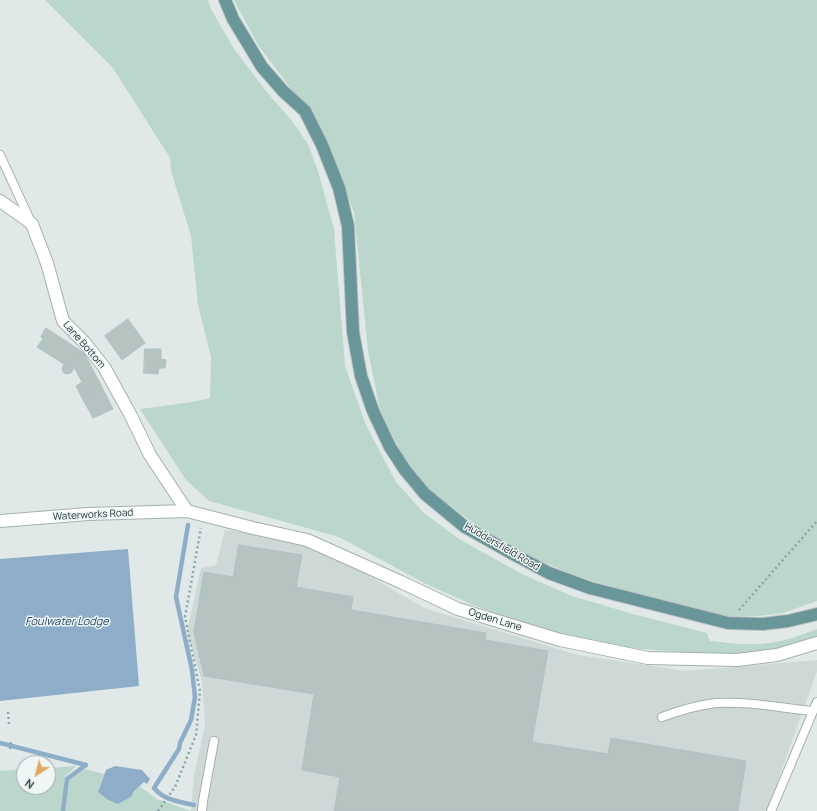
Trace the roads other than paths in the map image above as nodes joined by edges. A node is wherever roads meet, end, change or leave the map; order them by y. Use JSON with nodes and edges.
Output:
{"nodes":[{"id":1,"x":225,"y":0,"type":"edge"},
{"id":2,"x":0,"y":155,"type":"edge"},
{"id":3,"x":0,"y":201,"type":"edge"},
{"id":4,"x":32,"y":224,"type":"junction"},
{"id":5,"x":187,"y":511,"type":"junction"},
{"id":6,"x":0,"y":521,"type":"edge"},
{"id":7,"x":817,"y":614,"type":"edge"},
{"id":8,"x":817,"y":643,"type":"edge"},
{"id":9,"x":817,"y":702,"type":"edge"},
{"id":10,"x":813,"y":711,"type":"junction"},
{"id":11,"x":662,"y":718,"type":"dead end"},
{"id":12,"x":214,"y":741,"type":"dead end"},
{"id":13,"x":202,"y":811,"type":"edge"},
{"id":14,"x":771,"y":811,"type":"edge"}],
"edges":[{"from":1,"to":7,"type":"main road","name":"Huddersfield Road"},
{"from":2,"to":4,"type":"lane"},
{"from":3,"to":4,"type":"street"},
{"from":4,"to":5,"type":"street","name":"Lane Bottom"},
{"from":5,"to":6,"type":"street","name":"Waterworks Road"},
{"from":5,"to":8,"type":"street","name":"Ogden Lane"},
{"from":9,"to":10,"type":"lane"},
{"from":10,"to":11,"type":"lane"},
{"from":10,"to":14,"type":"lane"},
{"from":12,"to":13,"type":"lane"}]}
